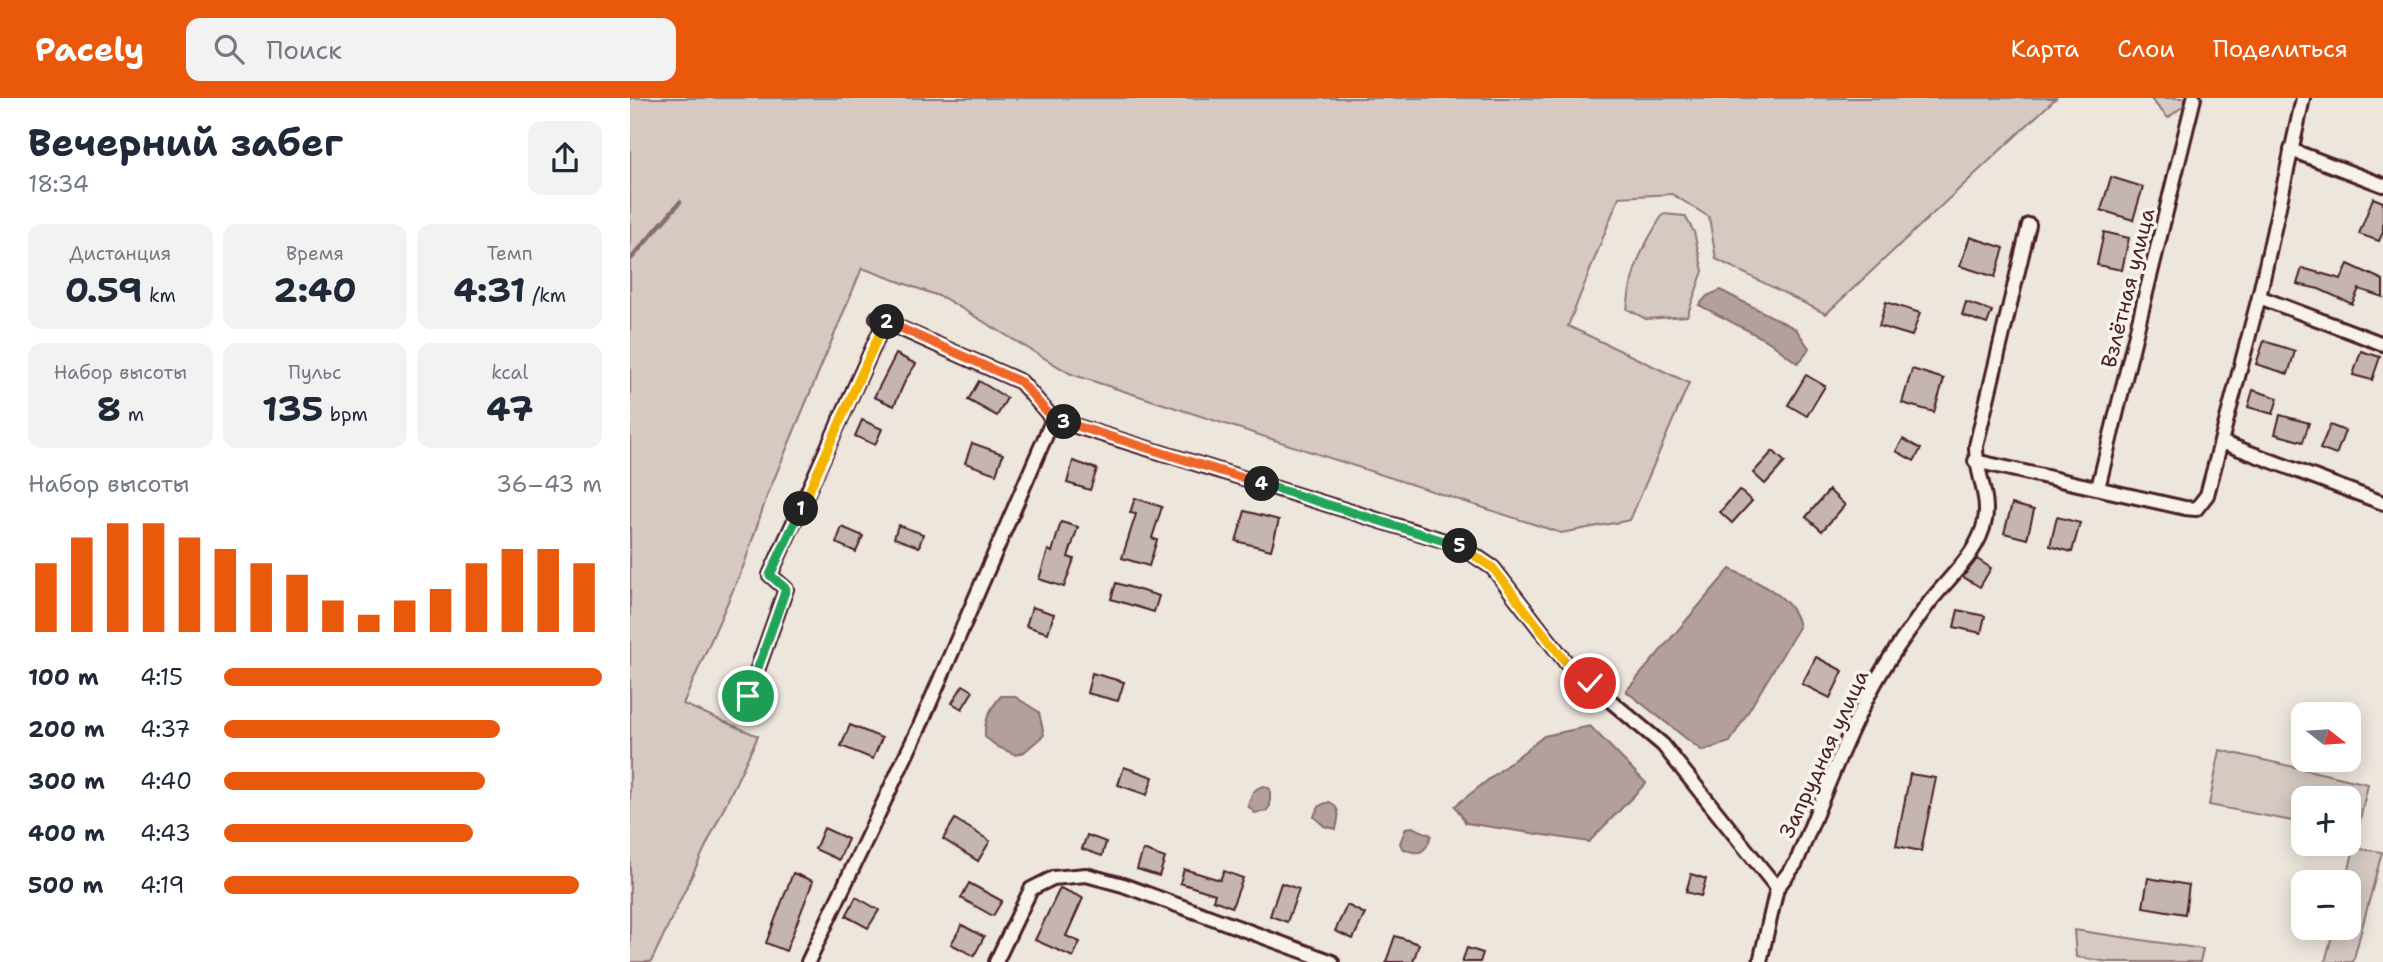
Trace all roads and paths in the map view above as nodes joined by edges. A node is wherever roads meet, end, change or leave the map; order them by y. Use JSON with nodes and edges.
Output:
{"nodes":[{"id":1,"x":2194,"y":98,"type":"edge"},
{"id":2,"x":2303,"y":98,"type":"edge"},
{"id":3,"x":2291,"y":150,"type":"junction"},
{"id":4,"x":2383,"y":184,"type":"edge"},
{"id":5,"x":2029,"y":225,"type":"dead end"},
{"id":6,"x":2259,"y":297,"type":"junction"},
{"id":7,"x":2383,"y":344,"type":"edge"},
{"id":8,"x":1053,"y":419,"type":"junction"},
{"id":9,"x":2221,"y":442,"type":"junction"},
{"id":10,"x":1975,"y":461,"type":"junction"},
{"id":11,"x":2098,"y":488,"type":"junction"},
{"id":12,"x":2383,"y":503,"type":"edge"},
{"id":13,"x":748,"y":696,"type":"dead end"},
{"id":14,"x":1777,"y":888,"type":"junction"},
{"id":15,"x":807,"y":962,"type":"edge"},
{"id":16,"x":996,"y":962,"type":"edge"},
{"id":17,"x":1332,"y":962,"type":"edge"},
{"id":18,"x":1760,"y":962,"type":"edge"}],
"edges":[{"from":1,"to":11,"type":"street","name":"Взлётная улица"},
{"from":2,"to":3,"type":"street"},
{"from":3,"to":4,"type":"street"},
{"from":3,"to":6,"type":"street"},
{"from":5,"to":10,"type":"street"},
{"from":6,"to":7,"type":"street"},
{"from":6,"to":9,"type":"street"},
{"from":8,"to":13,"type":"street"},
{"from":8,"to":14,"type":"street"},
{"from":8,"to":15,"type":"street"},
{"from":9,"to":11,"type":"street"},
{"from":9,"to":12,"type":"street"},
{"from":10,"to":11,"type":"street"},
{"from":10,"to":14,"type":"street","name":"Запрудная улица"},
{"from":14,"to":18,"type":"street","name":"Запрудная улица"},
{"from":16,"to":17,"type":"street"}]}
